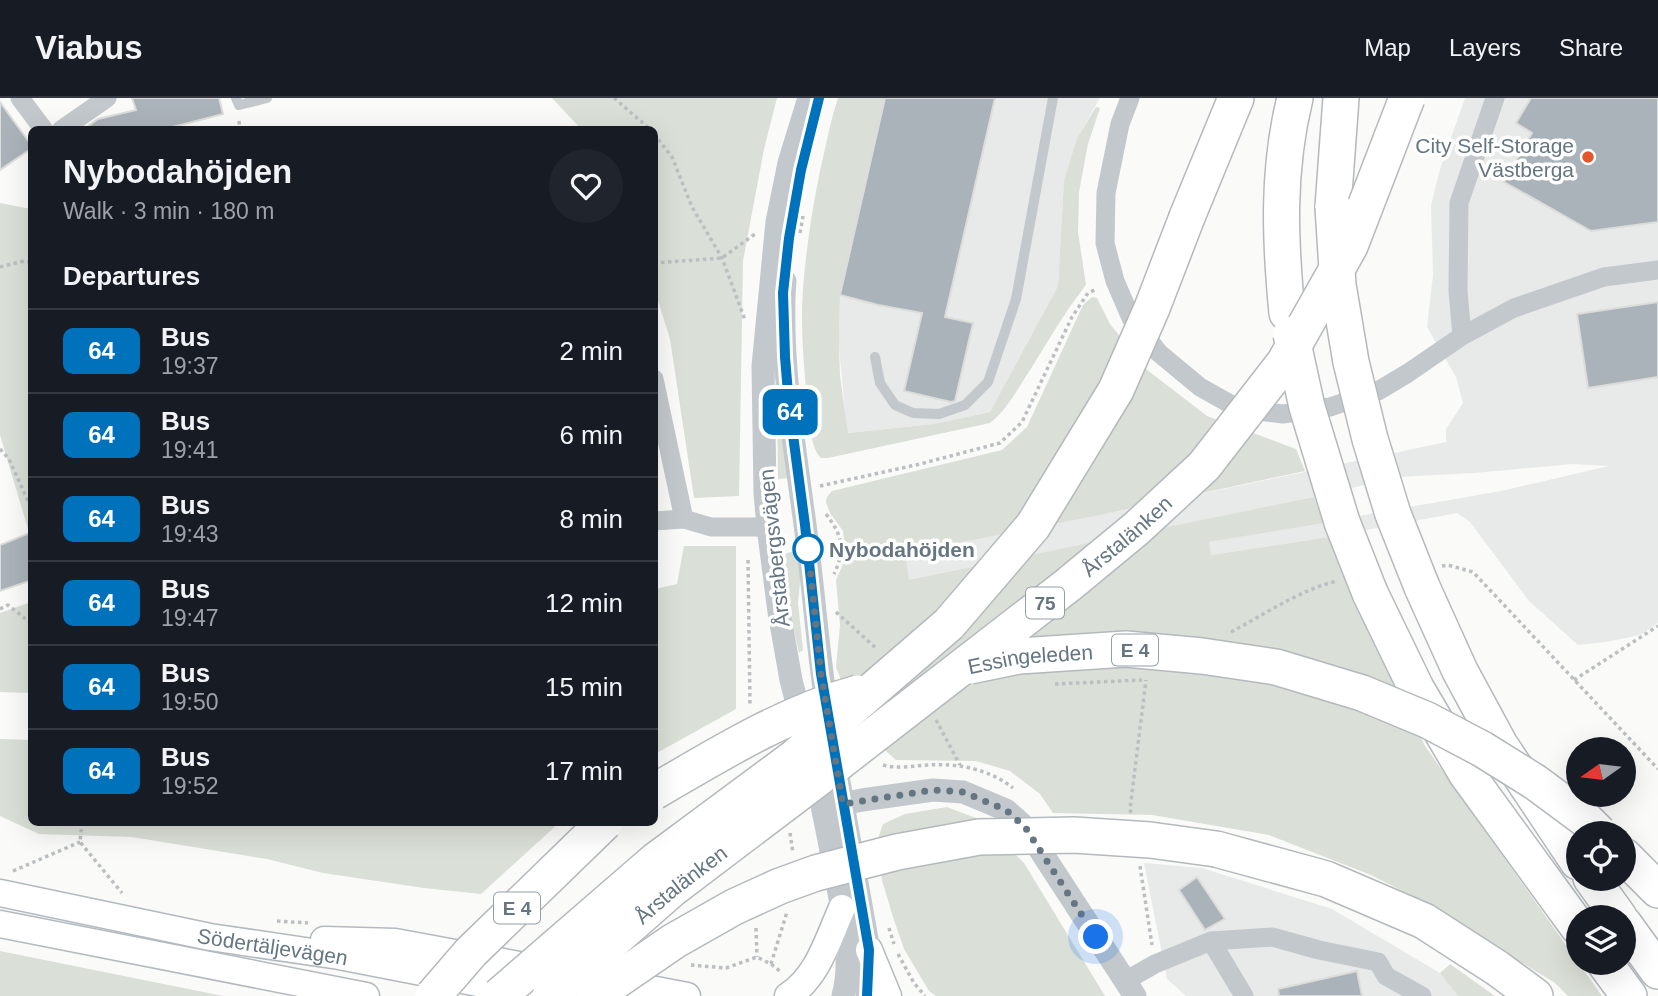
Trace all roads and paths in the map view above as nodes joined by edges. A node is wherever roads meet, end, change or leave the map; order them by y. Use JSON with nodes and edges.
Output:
{"nodes":[{"id":1,"x":20,"y":98,"type":"edge"},
{"id":2,"x":107,"y":98,"type":"edge"},
{"id":3,"x":236,"y":98,"type":"edge"},
{"id":4,"x":267,"y":98,"type":"edge"},
{"id":5,"x":614,"y":98,"type":"edge"},
{"id":6,"x":809,"y":98,"type":"edge"},
{"id":7,"x":819,"y":98,"type":"edge"},
{"id":8,"x":1053,"y":98,"type":"edge"},
{"id":9,"x":1130,"y":98,"type":"edge"},
{"id":10,"x":1236,"y":98,"type":"edge"},
{"id":11,"x":1295,"y":98,"type":"edge"},
{"id":12,"x":1341,"y":98,"type":"edge"},
{"id":13,"x":1407,"y":98,"type":"edge"},
{"id":14,"x":1495,"y":98,"type":"edge"},
{"id":15,"x":41,"y":126,"type":"edge"},
{"id":16,"x":67,"y":126,"type":"edge"},
{"id":17,"x":646,"y":126,"type":"edge"},
{"id":18,"x":658,"y":139,"type":"edge"},
{"id":19,"x":760,"y":231,"type":"dead end"},
{"id":20,"x":722,"y":258,"type":"junction"},
{"id":21,"x":28,"y":262,"type":"edge"},
{"id":22,"x":658,"y":263,"type":"edge"},
{"id":23,"x":0,"y":267,"type":"edge"},
{"id":24,"x":1658,"y":270,"type":"edge"},
{"id":25,"x":749,"y":331,"type":"dead end"},
{"id":26,"x":1462,"y":335,"type":"junction"},
{"id":27,"x":875,"y":357,"type":"dead end"},
{"id":28,"x":658,"y":398,"type":"edge"},
{"id":29,"x":0,"y":449,"type":"edge"},
{"id":30,"x":818,"y":486,"type":"dead end"},
{"id":31,"x":820,"y":496,"type":"dead end"},
{"id":32,"x":28,"y":501,"type":"edge"},
{"id":33,"x":823,"y":507,"type":"dead end"},
{"id":34,"x":684,"y":519,"type":"junction"},
{"id":35,"x":658,"y":521,"type":"edge"},
{"id":36,"x":805,"y":525,"type":"junction"},
{"id":37,"x":768,"y":527,"type":"junction"},
{"id":38,"x":832,"y":578,"type":"dead end"},
{"id":39,"x":0,"y":609,"type":"edge"},
{"id":40,"x":28,"y":621,"type":"edge"},
{"id":41,"x":1658,"y":626,"type":"edge"},
{"id":42,"x":1573,"y":680,"type":"dead end"},
{"id":43,"x":876,"y":763,"type":"dead end"},
{"id":44,"x":960,"y":766,"type":"dead end"},
{"id":45,"x":658,"y":790,"type":"edge"},
{"id":46,"x":833,"y":806,"type":"junction"},
{"id":47,"x":1589,"y":821,"type":"edge"},
{"id":48,"x":82,"y":826,"type":"edge"},
{"id":49,"x":601,"y":826,"type":"edge"},
{"id":50,"x":80,"y":842,"type":"junction"},
{"id":51,"x":1566,"y":844,"type":"edge"},
{"id":52,"x":1636,"y":847,"type":"edge"},
{"id":53,"x":1658,"y":863,"type":"edge"},
{"id":54,"x":1636,"y":868,"type":"edge"},
{"id":55,"x":6,"y":882,"type":"edge"},
{"id":56,"x":1658,"y":890,"type":"edge"},
{"id":57,"x":124,"y":895,"type":"dead end"},
{"id":58,"x":842,"y":908,"type":"junction"},
{"id":59,"x":1566,"y":910,"type":"edge"},
{"id":60,"x":0,"y":924,"type":"edge"},
{"id":61,"x":211,"y":937,"type":"junction"},
{"id":62,"x":1211,"y":941,"type":"junction"},
{"id":63,"x":1636,"y":941,"type":"edge"},
{"id":64,"x":869,"y":950,"type":"junction"},
{"id":65,"x":757,"y":957,"type":"dead end"},
{"id":66,"x":771,"y":964,"type":"dead end"},
{"id":67,"x":1658,"y":971,"type":"edge"},
{"id":68,"x":1614,"y":975,"type":"edge"},
{"id":69,"x":1130,"y":988,"type":"edge"},
{"id":70,"x":366,"y":996,"type":"edge"},
{"id":71,"x":433,"y":996,"type":"edge"},
{"id":72,"x":499,"y":996,"type":"edge"},
{"id":73,"x":547,"y":996,"type":"edge"},
{"id":74,"x":594,"y":996,"type":"edge"},
{"id":75,"x":687,"y":996,"type":"edge"},
{"id":76,"x":788,"y":996,"type":"edge"},
{"id":77,"x":844,"y":996,"type":"edge"},
{"id":78,"x":867,"y":996,"type":"edge"},
{"id":79,"x":888,"y":996,"type":"edge"},
{"id":80,"x":1244,"y":996,"type":"edge"},
{"id":81,"x":1422,"y":996,"type":"edge"},
{"id":82,"x":1535,"y":996,"type":"edge"},
{"id":83,"x":1629,"y":996,"type":"edge"}],
"edges":[{"from":1,"to":15,"type":"street"},
{"from":2,"to":16,"type":"street"},
{"from":3,"to":4,"type":"lane"},
{"from":5,"to":17,"type":"path"},
{"from":6,"to":37,"type":"street","name":"Årstabergsvägen"},
{"from":7,"to":36,"type":"street","name":"Årstabergsvägen"},
{"from":8,"to":27,"type":"lane"},
{"from":9,"to":26,"type":"street"},
{"from":10,"to":72,"type":"highway","name":"Årstalänken","bridge":true},
{"from":11,"to":59,"type":"highway","bridge":true},
{"from":12,"to":51,"type":"highway","bridge":true},
{"from":13,"to":73,"type":"highway","name":"Årstalänken","number":"75","bridge":true},
{"from":14,"to":26,"type":"street"},
{"from":18,"to":20,"type":"path"},
{"from":19,"to":20,"type":"path"},
{"from":20,"to":22,"type":"path"},
{"from":20,"to":25,"type":"path"},
{"from":21,"to":23,"type":"path"},
{"from":24,"to":26,"type":"street"},
{"from":28,"to":34,"type":"street"},
{"from":29,"to":32,"type":"path"},
{"from":30,"to":31,"type":"path"},
{"from":33,"to":38,"type":"path"},
{"from":34,"to":35,"type":"street"},
{"from":34,"to":37,"type":"street"},
{"from":36,"to":37,"type":"street"},
{"from":36,"to":46,"type":"street","name":"Årstabergsvägen"},
{"from":37,"to":46,"type":"street","name":"Årstabergsvägen"},
{"from":39,"to":40,"type":"path"},
{"from":41,"to":42,"type":"path"},
{"from":43,"to":44,"type":"path"},
{"from":45,"to":47,"type":"highway","name":"Essingeleden","number":"E 4","bridge":true},
{"from":46,"to":58,"type":"street","name":"Årstabergsvägen"},
{"from":46,"to":64,"type":"street","name":"Årstabergsvägen"},
{"from":46,"to":69,"type":"street"},
{"from":48,"to":50,"type":"path"},
{"from":49,"to":71,"type":"highway","number":"E 4","bridge":true},
{"from":50,"to":55,"type":"path"},
{"from":50,"to":57,"type":"path"},
{"from":52,"to":53,"type":"highway"},
{"from":54,"to":56,"type":"highway"},
{"from":55,"to":61,"type":"main road","name":"Södertäljevägen"},
{"from":58,"to":76,"type":"main road"},
{"from":58,"to":77,"type":"street","name":"Årstabergsvägen"},
{"from":60,"to":70,"type":"main road","name":"Södertäljevägen"},
{"from":61,"to":73,"type":"main road","name":"Södertäljevägen"},
{"from":61,"to":75,"type":"main road"},
{"from":62,"to":69,"type":"street"},
{"from":62,"to":80,"type":"street"},
{"from":62,"to":81,"type":"street"},
{"from":63,"to":67,"type":"highway"},
{"from":64,"to":78,"type":"street","name":"Årstabergsvägen"},
{"from":64,"to":79,"type":"main road"},
{"from":65,"to":66,"type":"path"},
{"from":68,"to":83,"type":"highway"},
{"from":74,"to":82,"type":"highway","bridge":true}]}
